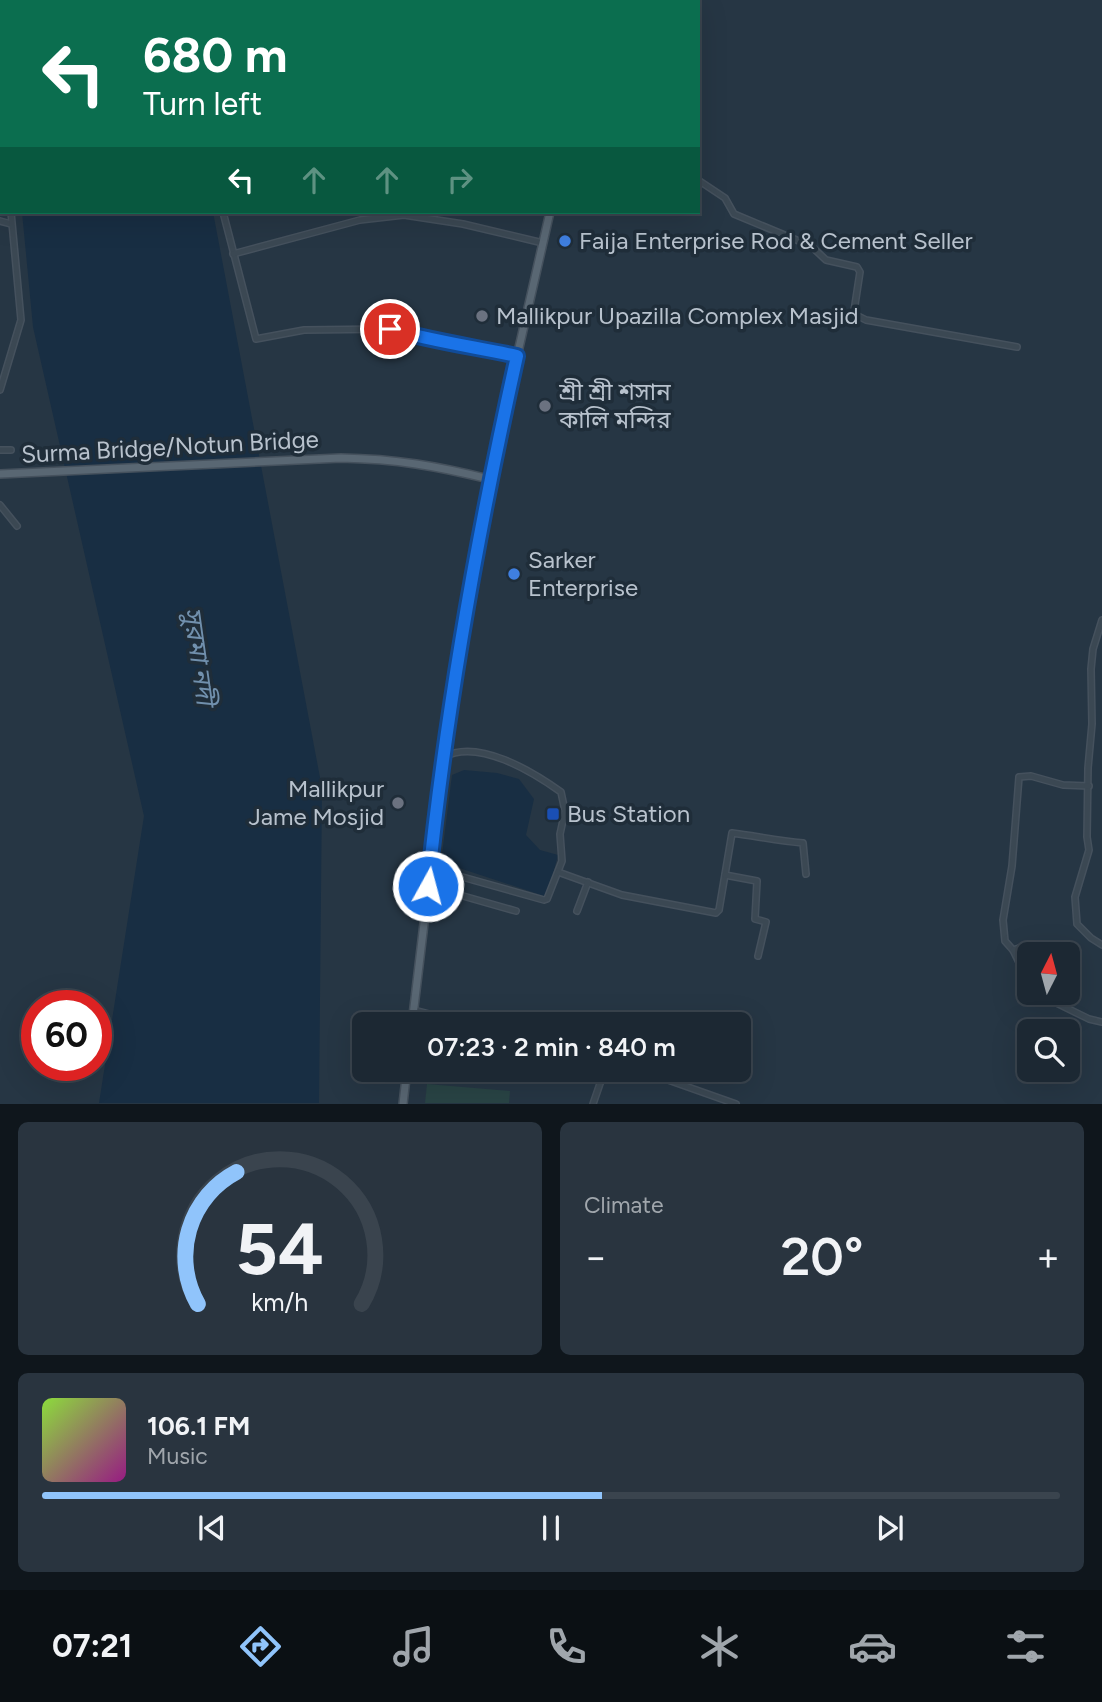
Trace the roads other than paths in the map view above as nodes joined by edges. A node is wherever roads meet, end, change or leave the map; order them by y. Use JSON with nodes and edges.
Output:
{"nodes":[{"id":1,"x":700,"y":181,"type":"edge"},
{"id":2,"x":10,"y":214,"type":"edge"},
{"id":3,"x":223,"y":214,"type":"edge"},
{"id":4,"x":549,"y":214,"type":"edge"},
{"id":5,"x":0,"y":221,"type":"edge"},
{"id":6,"x":11,"y":223,"type":"junction"},
{"id":7,"x":542,"y":243,"type":"junction"},
{"id":8,"x":233,"y":254,"type":"junction"},
{"id":9,"x":1017,"y":347,"type":"dead end"},
{"id":10,"x":517,"y":356,"type":"junction"},
{"id":11,"x":0,"y":390,"type":"edge"},
{"id":12,"x":0,"y":450,"type":"edge"},
{"id":13,"x":11,"y":450,"type":"dead end"},
{"id":14,"x":1,"y":474,"type":"edge"},
{"id":15,"x":489,"y":479,"type":"junction"},
{"id":16,"x":0,"y":505,"type":"edge"},
{"id":17,"x":17,"y":526,"type":"dead end"},
{"id":18,"x":1102,"y":620,"type":"edge"},
{"id":19,"x":444,"y":757,"type":"junction"},
{"id":20,"x":1088,"y":786,"type":"junction"},
{"id":21,"x":429,"y":868,"type":"junction"},
{"id":22,"x":558,"y":872,"type":"junction"},
{"id":23,"x":806,"y":874,"type":"dead end"},
{"id":24,"x":725,"y":875,"type":"junction"},
{"id":25,"x":588,"y":882,"type":"junction"},
{"id":26,"x":428,"y":886,"type":"junction"},
{"id":27,"x":516,"y":911,"type":"dead end"},
{"id":28,"x":577,"y":911,"type":"dead end"},
{"id":29,"x":1102,"y":945,"type":"edge"},
{"id":30,"x":1017,"y":949,"type":"edge"},
{"id":31,"x":1013,"y":950,"type":"junction"},
{"id":32,"x":758,"y":956,"type":"dead end"},
{"id":33,"x":1017,"y":958,"type":"edge"},
{"id":34,"x":1060,"y":1005,"type":"edge"},
{"id":35,"x":414,"y":1010,"type":"joint"},
{"id":36,"x":422,"y":1012,"type":"edge"},
{"id":37,"x":1102,"y":1022,"type":"edge"},
{"id":38,"x":406,"y":1082,"type":"edge"},
{"id":39,"x":601,"y":1082,"type":"edge"},
{"id":40,"x":673,"y":1082,"type":"edge"},
{"id":41,"x":594,"y":1102,"type":"edge"},
{"id":42,"x":403,"y":1104,"type":"edge"},
{"id":43,"x":602,"y":1104,"type":"edge"},
{"id":44,"x":736,"y":1104,"type":"edge"}],
"edges":[{"from":1,"to":9,"type":"street"},
{"from":2,"to":6,"type":"street"},
{"from":3,"to":8,"type":"street"},
{"from":4,"to":7,"type":"main road"},
{"from":5,"to":6,"type":"street"},
{"from":6,"to":11,"type":"street"},
{"from":7,"to":8,"type":"street"},
{"from":7,"to":10,"type":"main road"},
{"from":8,"to":10,"type":"street"},
{"from":10,"to":15,"type":"main road"},
{"from":12,"to":13,"type":"street"},
{"from":14,"to":15,"type":"main road","name":"Surma Bridge/Notun Bridge"},
{"from":15,"to":19,"type":"main road"},
{"from":16,"to":17,"type":"street"},
{"from":18,"to":20,"type":"street"},
{"from":19,"to":21,"type":"main road"},
{"from":19,"to":22,"type":"street"},
{"from":20,"to":29,"type":"street"},
{"from":20,"to":31,"type":"street"},
{"from":21,"to":22,"type":"street"},
{"from":21,"to":26,"type":"main road"},
{"from":22,"to":25,"type":"street"},
{"from":23,"to":24,"type":"street"},
{"from":24,"to":25,"type":"street"},
{"from":24,"to":32,"type":"street"},
{"from":25,"to":28,"type":"street"},
{"from":26,"to":27,"type":"street"},
{"from":26,"to":35,"type":"main road"},
{"from":30,"to":31,"type":"street"},
{"from":31,"to":33,"type":"street"},
{"from":34,"to":37,"type":"street"},
{"from":35,"to":36,"type":"street"},
{"from":38,"to":42,"type":"main road"},
{"from":39,"to":41,"type":"street"},
{"from":40,"to":44,"type":"street"},
{"from":41,"to":43,"type":"street"}]}
